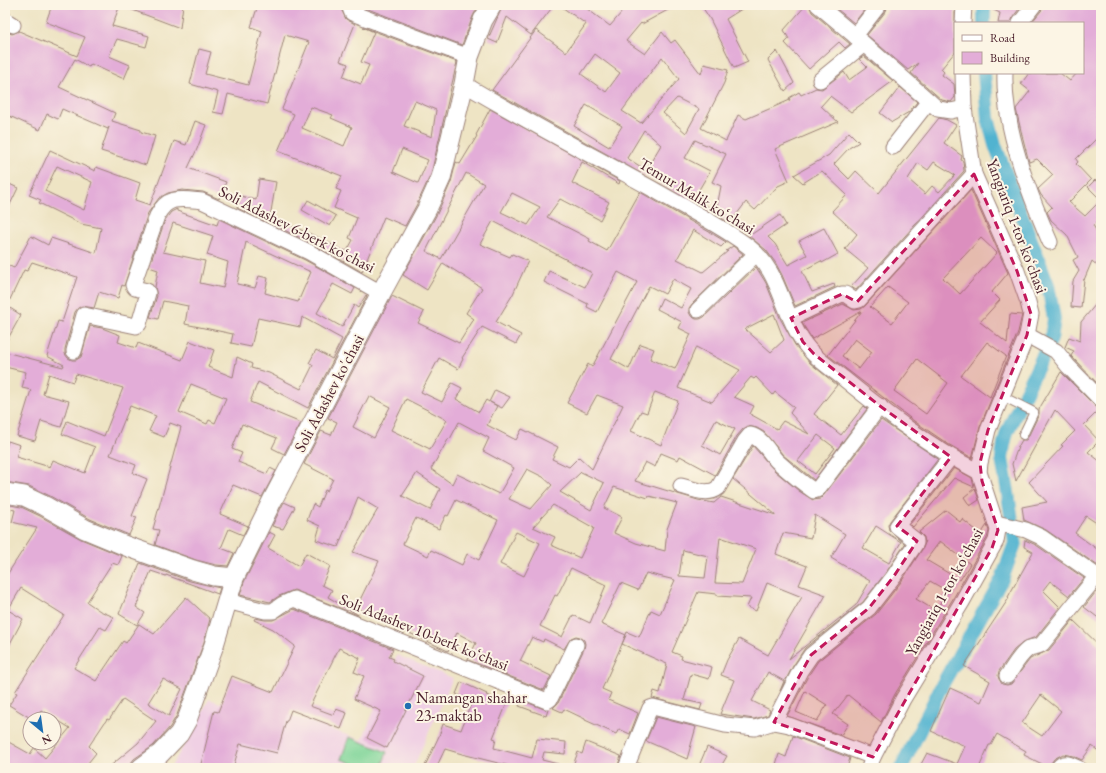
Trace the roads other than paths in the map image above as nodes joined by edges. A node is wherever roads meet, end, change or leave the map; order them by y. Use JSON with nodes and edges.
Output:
{"nodes":[{"id":1,"x":351,"y":5,"type":"edge"},
{"id":2,"x":492,"y":5,"type":"edge"},
{"id":3,"x":818,"y":5,"type":"edge"},
{"id":4,"x":879,"y":5,"type":"edge"},
{"id":5,"x":964,"y":5,"type":"edge"},
{"id":6,"x":1034,"y":5,"type":"edge"},
{"id":7,"x":963,"y":22,"type":"edge"},
{"id":8,"x":1021,"y":22,"type":"edge"},
{"id":9,"x":860,"y":40,"type":"junction"},
{"id":10,"x":469,"y":57,"type":"junction"},
{"id":11,"x":963,"y":74,"type":"edge"},
{"id":12,"x":1005,"y":74,"type":"edge"},
{"id":13,"x":820,"y":80,"type":"dead end"},
{"id":14,"x":464,"y":84,"type":"junction"},
{"id":15,"x":929,"y":101,"type":"junction"},
{"id":16,"x":964,"y":108,"type":"junction"},
{"id":17,"x":893,"y":146,"type":"dead end"},
{"id":18,"x":974,"y":174,"type":"junction"},
{"id":19,"x":1050,"y":242,"type":"dead end"},
{"id":20,"x":756,"y":254,"type":"junction"},
{"id":21,"x":381,"y":293,"type":"junction"},
{"id":22,"x":698,"y":310,"type":"dead end"},
{"id":23,"x":791,"y":318,"type":"junction"},
{"id":24,"x":1031,"y":338,"type":"junction"},
{"id":25,"x":74,"y":351,"type":"dead end"},
{"id":26,"x":1007,"y":398,"type":"junction"},
{"id":27,"x":1101,"y":400,"type":"edge"},
{"id":28,"x":880,"y":406,"type":"junction"},
{"id":29,"x":1023,"y":435,"type":"dead end"},
{"id":30,"x":951,"y":457,"type":"junction"},
{"id":31,"x":979,"y":472,"type":"junction"},
{"id":32,"x":681,"y":486,"type":"dead end"},
{"id":33,"x":5,"y":492,"type":"edge"},
{"id":34,"x":999,"y":524,"type":"junction"},
{"id":35,"x":234,"y":578,"type":"junction"},
{"id":36,"x":1099,"y":578,"type":"edge"},
{"id":37,"x":227,"y":601,"type":"junction"},
{"id":38,"x":576,"y":645,"type":"dead end"},
{"id":39,"x":1007,"y":676,"type":"dead end"},
{"id":40,"x":774,"y":722,"type":"junction"},
{"id":41,"x":871,"y":763,"type":"edge"},
{"id":42,"x":141,"y":768,"type":"edge"},
{"id":43,"x":626,"y":768,"type":"edge"},
{"id":44,"x":1058,"y":768,"type":"edge"},
{"id":45,"x":1078,"y":768,"type":"edge"}],
"edges":[{"from":1,"to":10,"type":"street"},
{"from":2,"to":10,"type":"street","name":"Soli Adashev ko'chasi"},
{"from":3,"to":9,"type":"street"},
{"from":4,"to":9,"type":"street"},
{"from":5,"to":7,"type":"street"},
{"from":6,"to":8,"type":"street"},
{"from":9,"to":13,"type":"street"},
{"from":9,"to":15,"type":"street"},
{"from":10,"to":14,"type":"street","name":"Soli Adashev ko'chasi"},
{"from":11,"to":16,"type":"street","name":"Yangiariq 1-tor koʻchasi"},
{"from":12,"to":19,"type":"street"},
{"from":14,"to":20,"type":"street","name":"Temur Malik koʻchasi"},
{"from":14,"to":21,"type":"street","name":"Soli Adashev ko'chasi"},
{"from":15,"to":16,"type":"street"},
{"from":15,"to":17,"type":"street"},
{"from":16,"to":18,"type":"street","name":"Yangiariq 1-tor koʻchasi"},
{"from":18,"to":23,"type":"street"},
{"from":18,"to":24,"type":"street","name":"Yangiariq 1-tor koʻchasi"},
{"from":20,"to":22,"type":"street"},
{"from":20,"to":23,"type":"street","name":"Temur Malik koʻchasi"},
{"from":21,"to":25,"type":"street","name":"Soli Adashev 6-berk koʻchasi"},
{"from":21,"to":35,"type":"street","name":"Soli Adashev ko'chasi"},
{"from":23,"to":28,"type":"street","name":"Temur Malik koʻchasi"},
{"from":24,"to":26,"type":"street","name":"Yangiariq 1-tor koʻchasi"},
{"from":24,"to":27,"type":"street"},
{"from":26,"to":29,"type":"lane"},
{"from":26,"to":31,"type":"street","name":"Yangiariq 1-tor koʻchasi"},
{"from":28,"to":30,"type":"street","name":"Temur Malik koʻchasi"},
{"from":28,"to":32,"type":"street"},
{"from":30,"to":31,"type":"street","name":"Temur Malik koʻchasi"},
{"from":30,"to":40,"type":"street"},
{"from":31,"to":34,"type":"street","name":"Yangiariq 1-tor koʻchasi"},
{"from":33,"to":35,"type":"street"},
{"from":34,"to":36,"type":"street"},
{"from":34,"to":41,"type":"street","name":"Yangiariq 1-tor koʻchasi"},
{"from":35,"to":37,"type":"street","name":"Soli Adashev ko'chasi"},
{"from":36,"to":39,"type":"street"},
{"from":37,"to":38,"type":"street","name":"Soli Adashev 10-berk koʻchasi"},
{"from":37,"to":42,"type":"street","name":"Soli Adashev ko'chasi"},
{"from":40,"to":41,"type":"street"},
{"from":40,"to":43,"type":"street"},
{"from":44,"to":45,"type":"street"}]}
